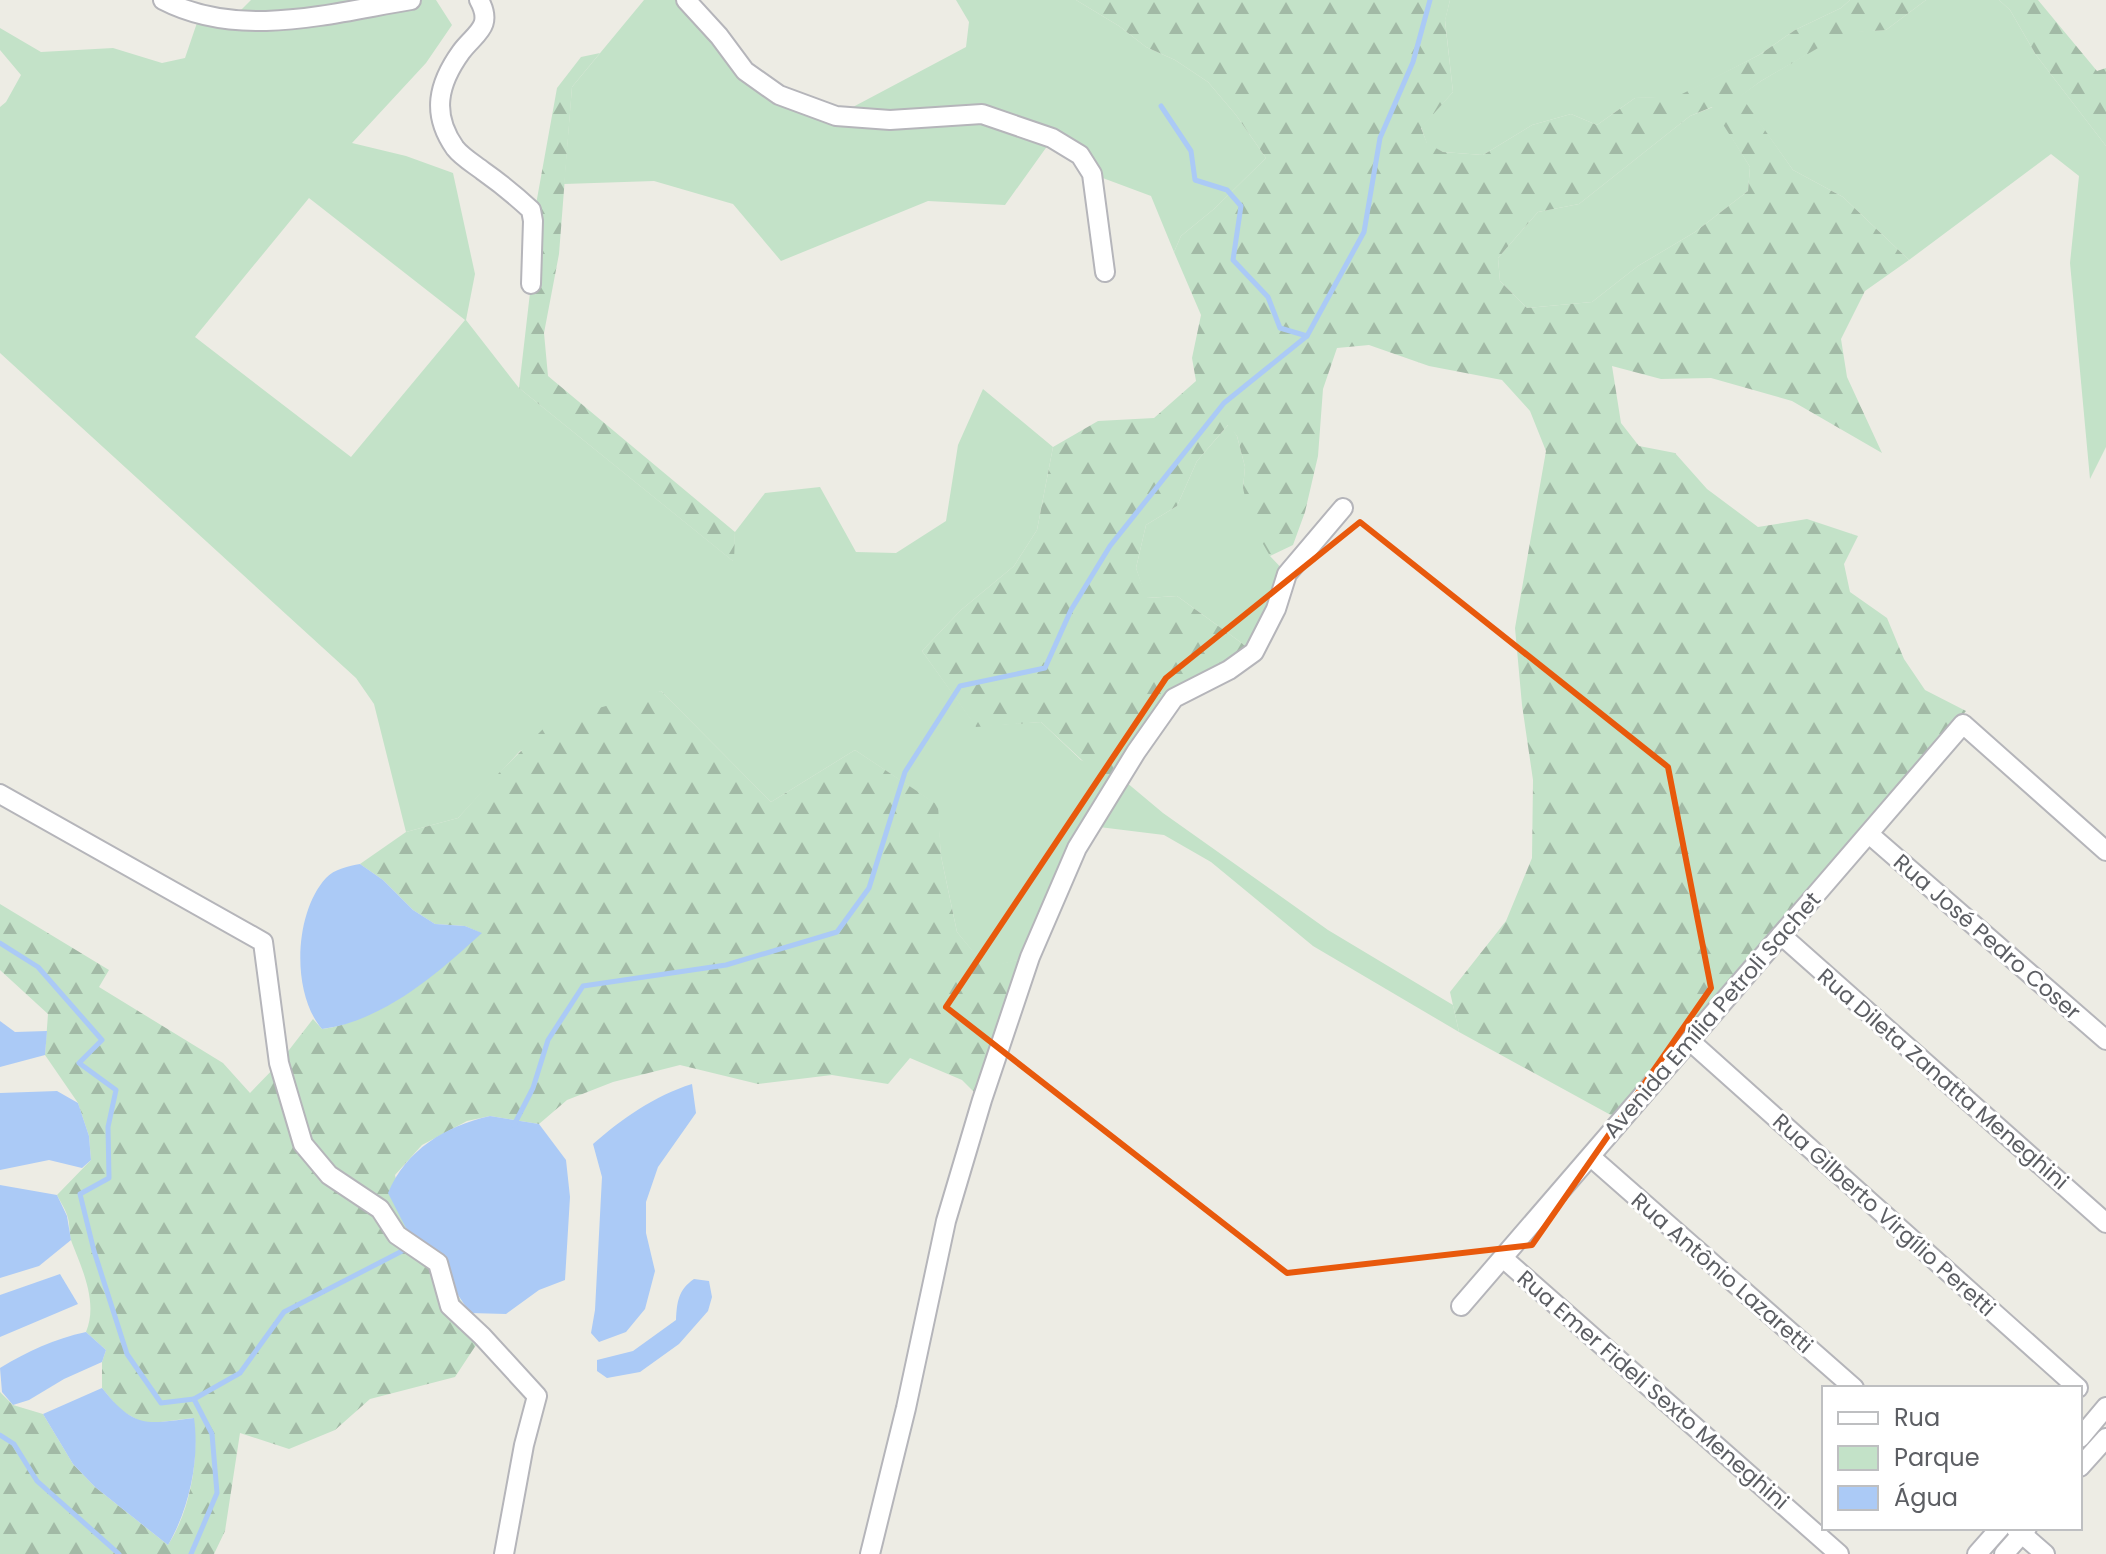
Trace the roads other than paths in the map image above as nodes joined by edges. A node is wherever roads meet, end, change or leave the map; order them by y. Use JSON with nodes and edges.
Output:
{"nodes":[{"id":1,"x":163,"y":0,"type":"edge"},
{"id":2,"x":411,"y":0,"type":"edge"},
{"id":3,"x":479,"y":0,"type":"edge"},
{"id":4,"x":686,"y":0,"type":"edge"},
{"id":5,"x":1105,"y":272,"type":"dead end"},
{"id":6,"x":531,"y":284,"type":"dead end"},
{"id":7,"x":1343,"y":508,"type":"dead end"},
{"id":8,"x":0,"y":794,"type":"edge"},
{"id":9,"x":1869,"y":834,"type":"junction"},
{"id":10,"x":2106,"y":851,"type":"edge"},
{"id":11,"x":1781,"y":935,"type":"junction"},
{"id":12,"x":2106,"y":1040,"type":"edge"},
{"id":13,"x":1690,"y":1041,"type":"junction"},
{"id":14,"x":1591,"y":1157,"type":"junction"},
{"id":15,"x":2106,"y":1223,"type":"edge"},
{"id":16,"x":1503,"y":1258,"type":"junction"},
{"id":17,"x":1461,"y":1306,"type":"dead end"},
{"id":18,"x":1852,"y":1386,"type":"edge"},
{"id":19,"x":2076,"y":1386,"type":"edge"},
{"id":20,"x":2082,"y":1391,"type":"edge"},
{"id":21,"x":2105,"y":1410,"type":"edge"},
{"id":22,"x":2082,"y":1436,"type":"edge"},
{"id":23,"x":2106,"y":1438,"type":"edge"},
{"id":24,"x":2082,"y":1465,"type":"edge"},
{"id":25,"x":1998,"y":1530,"type":"edge"},
{"id":26,"x":2021,"y":1530,"type":"edge"},
{"id":27,"x":504,"y":1554,"type":"edge"},
{"id":28,"x":870,"y":1554,"type":"edge"},
{"id":29,"x":1839,"y":1554,"type":"edge"},
{"id":30,"x":1977,"y":1554,"type":"edge"},
{"id":31,"x":2004,"y":1554,"type":"edge"},
{"id":32,"x":2045,"y":1554,"type":"edge"}],
"edges":[{"from":1,"to":2,"type":"street"},
{"from":3,"to":6,"type":"street"},
{"from":4,"to":5,"type":"street"},
{"from":7,"to":28,"type":"street"},
{"from":8,"to":27,"type":"street"},
{"from":9,"to":10,"type":"street","name":"Avenida Emília Petroli Sachet"},
{"from":9,"to":11,"type":"street","name":"Avenida Emília Petroli Sachet"},
{"from":9,"to":12,"type":"street","name":"Rua José Pedro Coser"},
{"from":11,"to":13,"type":"street","name":"Avenida Emília Petroli Sachet"},
{"from":11,"to":15,"type":"street","name":"Rua Dileta Zanatta Meneghini"},
{"from":13,"to":14,"type":"street","name":"Avenida Emília Petroli Sachet"},
{"from":13,"to":19,"type":"street","name":"Rua Gilberto Virgílio Peretti"},
{"from":14,"to":16,"type":"street","name":"Avenida Emília Petroli Sachet"},
{"from":14,"to":18,"type":"street","name":"Rua Antônio Lazaretti"},
{"from":16,"to":17,"type":"street","name":"Avenida Emília Petroli Sachet"},
{"from":16,"to":29,"type":"street","name":"Rua Emer Fideli Sexto Meneghini"},
{"from":20,"to":21,"type":"street","name":"Rua Gilberto Virgílio Peretti"},
{"from":21,"to":22,"type":"street"},
{"from":23,"to":24,"type":"street"},
{"from":25,"to":30,"type":"street"},
{"from":26,"to":31,"type":"street"},
{"from":26,"to":32,"type":"street"}]}
